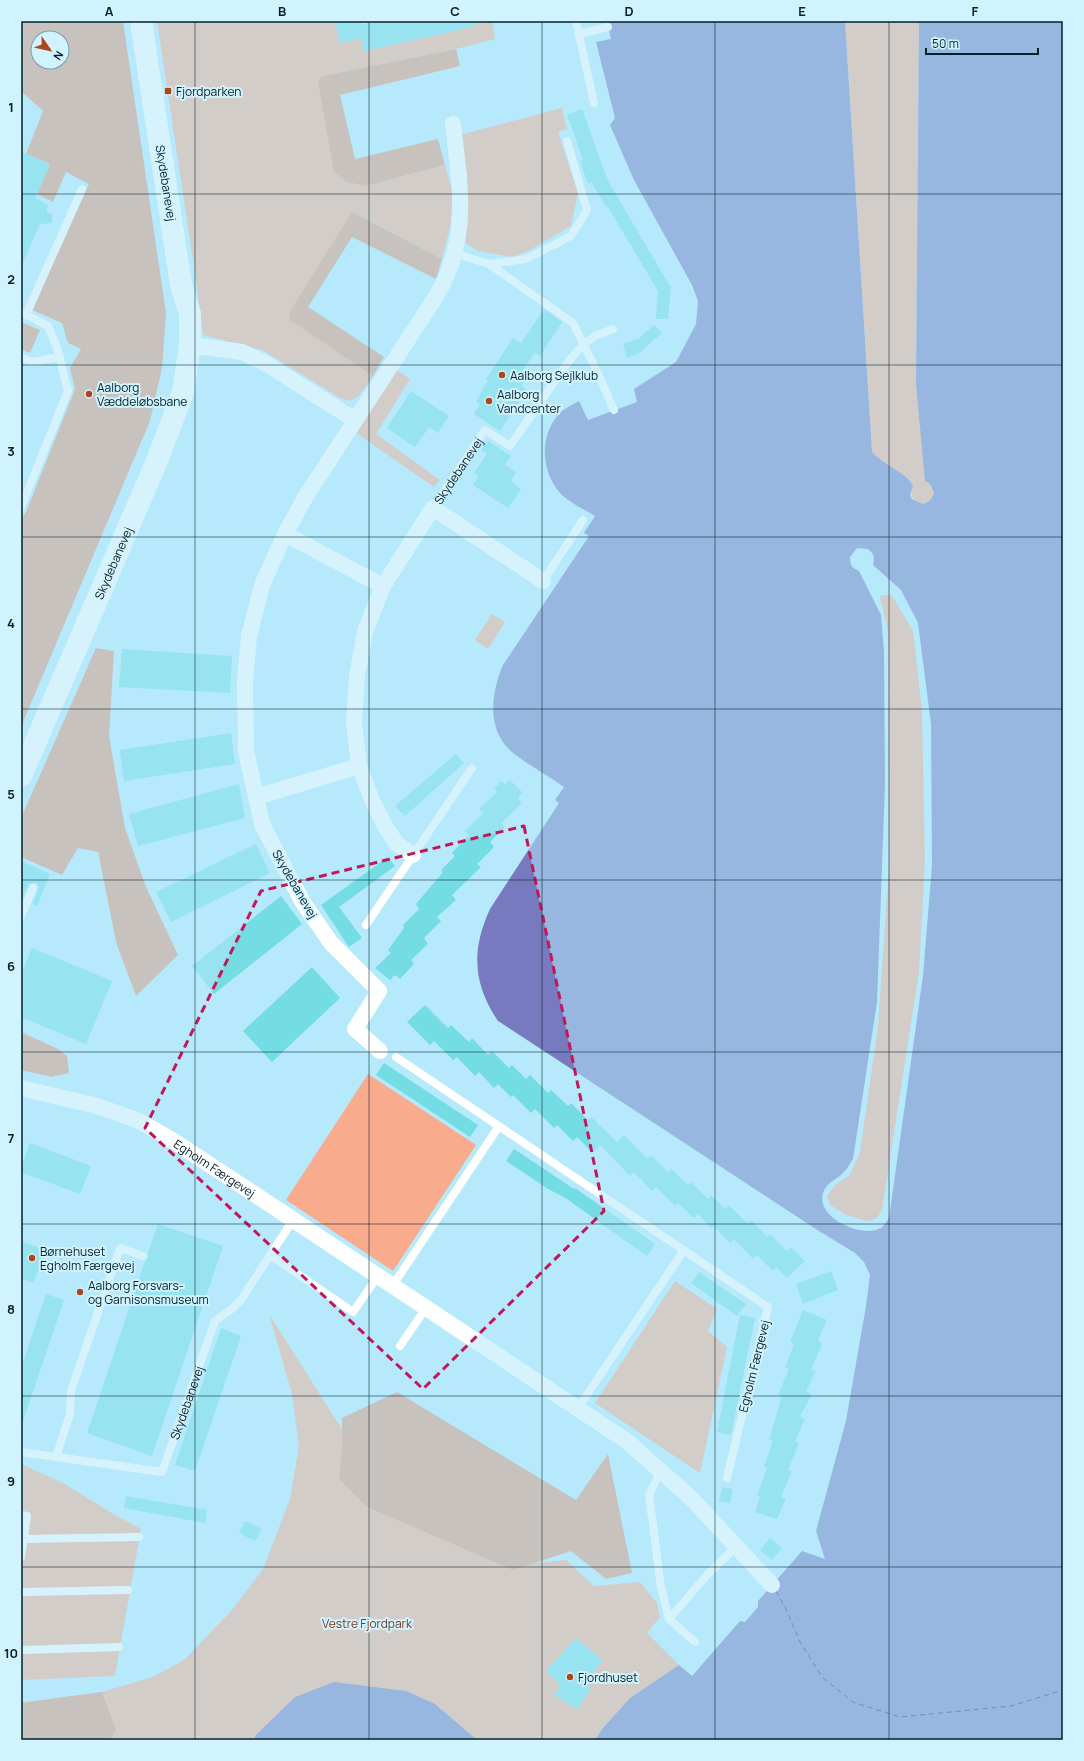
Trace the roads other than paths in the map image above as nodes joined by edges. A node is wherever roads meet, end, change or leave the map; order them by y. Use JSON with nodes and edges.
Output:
{"nodes":[{"id":1,"x":141,"y":21,"type":"edge"},
{"id":2,"x":576,"y":21,"type":"edge"},
{"id":3,"x":608,"y":27,"type":"dead end"},
{"id":4,"x":579,"y":34,"type":"junction"},
{"id":5,"x":594,"y":104,"type":"dead end"},
{"id":6,"x":452,"y":124,"type":"dead end"},
{"id":7,"x":567,"y":141,"type":"dead end"},
{"id":8,"x":82,"y":190,"type":"dead end"},
{"id":9,"x":454,"y":253,"type":"junction"},
{"id":10,"x":489,"y":264,"type":"junction"},
{"id":11,"x":24,"y":313,"type":"edge"},
{"id":12,"x":614,"y":329,"type":"dead end"},
{"id":13,"x":584,"y":344,"type":"junction"},
{"id":14,"x":190,"y":345,"type":"junction"},
{"id":15,"x":21,"y":357,"type":"edge"},
{"id":16,"x":60,"y":357,"type":"junction"},
{"id":17,"x":614,"y":410,"type":"dead end"},
{"id":18,"x":355,"y":420,"type":"junction"},
{"id":19,"x":21,"y":507,"type":"edge"},
{"id":20,"x":433,"y":508,"type":"junction"},
{"id":21,"x":583,"y":520,"type":"dead end"},
{"id":22,"x":285,"y":534,"type":"junction"},
{"id":23,"x":542,"y":581,"type":"joint"},
{"id":24,"x":383,"y":586,"type":"junction"},
{"id":25,"x":359,"y":766,"type":"junction"},
{"id":26,"x":472,"y":768,"type":"dead end"},
{"id":27,"x":21,"y":776,"type":"edge"},
{"id":28,"x":256,"y":797,"type":"junction"},
{"id":29,"x":413,"y":855,"type":"junction"},
{"id":30,"x":33,"y":888,"type":"dead end"},
{"id":31,"x":21,"y":916,"type":"edge"},
{"id":32,"x":366,"y":925,"type":"dead end"},
{"id":33,"x":380,"y":1052,"type":"dead end"},
{"id":34,"x":396,"y":1057,"type":"dead end"},
{"id":35,"x":21,"y":1088,"type":"edge"},
{"id":36,"x":499,"y":1126,"type":"junction"},
{"id":37,"x":293,"y":1220,"type":"junction"},
{"id":38,"x":684,"y":1250,"type":"junction"},
{"id":39,"x":270,"y":1255,"type":"junction"},
{"id":40,"x":143,"y":1256,"type":"dead end"},
{"id":41,"x":378,"y":1276,"type":"junction"},
{"id":42,"x":392,"y":1286,"type":"junction"},
{"id":43,"x":426,"y":1308,"type":"junction"},
{"id":44,"x":400,"y":1346,"type":"dead end"},
{"id":45,"x":578,"y":1408,"type":"junction"},
{"id":46,"x":21,"y":1452,"type":"edge"},
{"id":47,"x":56,"y":1457,"type":"junction"},
{"id":48,"x":661,"y":1470,"type":"junction"},
{"id":49,"x":727,"y":1478,"type":"dead end"},
{"id":50,"x":21,"y":1515,"type":"edge"},
{"id":51,"x":139,"y":1537,"type":"dead end"},
{"id":52,"x":24,"y":1539,"type":"junction"},
{"id":53,"x":736,"y":1547,"type":"junction"},
{"id":54,"x":21,"y":1557,"type":"edge"},
{"id":55,"x":772,"y":1585,"type":"dead end"},
{"id":56,"x":128,"y":1590,"type":"dead end"},
{"id":57,"x":21,"y":1592,"type":"edge"},
{"id":58,"x":669,"y":1619,"type":"junction"},
{"id":59,"x":695,"y":1642,"type":"dead end"},
{"id":60,"x":118,"y":1647,"type":"dead end"},
{"id":61,"x":21,"y":1650,"type":"edge"}],
"edges":[{"from":1,"to":14,"type":"street","name":"Skydebanevej"},
{"from":2,"to":4,"type":"lane"},
{"from":3,"to":4,"type":"lane"},
{"from":4,"to":5,"type":"lane"},
{"from":6,"to":9,"type":"street","name":"Skydebanevej"},
{"from":7,"to":10,"type":"lane"},
{"from":8,"to":11,"type":"lane"},
{"from":9,"to":10,"type":"lane"},
{"from":9,"to":18,"type":"street","name":"Skydebanevej"},
{"from":10,"to":13,"type":"lane"},
{"from":11,"to":16,"type":"lane"},
{"from":12,"to":13,"type":"lane","name":"Skydebanevej"},
{"from":13,"to":17,"type":"lane"},
{"from":13,"to":20,"type":"lane","name":"Skydebanevej"},
{"from":14,"to":18,"type":"street"},
{"from":14,"to":27,"type":"street","name":"Skydebanevej"},
{"from":15,"to":16,"type":"lane"},
{"from":16,"to":19,"type":"lane"},
{"from":18,"to":22,"type":"street","name":"Skydebanevej"},
{"from":20,"to":23,"type":"street","name":"Skydebanevej"},
{"from":20,"to":24,"type":"street","name":"Skydebanevej"},
{"from":21,"to":23,"type":"lane"},
{"from":22,"to":24,"type":"street"},
{"from":22,"to":28,"type":"street","name":"Skydebanevej"},
{"from":24,"to":25,"type":"street","name":"Skydebanevej"},
{"from":25,"to":28,"type":"street"},
{"from":25,"to":29,"type":"street","name":"Skydebanevej"},
{"from":26,"to":29,"type":"lane"},
{"from":28,"to":33,"type":"street","name":"Skydebanevej"},
{"from":29,"to":32,"type":"lane"},
{"from":30,"to":31,"type":"lane"},
{"from":34,"to":36,"type":"lane","name":"Egholm Færgevej"},
{"from":35,"to":37,"type":"street","name":"Egholm Færgevej"},
{"from":36,"to":38,"type":"lane","name":"Egholm Færgevej"},
{"from":36,"to":42,"type":"lane"},
{"from":37,"to":39,"type":"lane","name":"Skydebanevej"},
{"from":37,"to":41,"type":"street","name":"Egholm Færgevej"},
{"from":38,"to":45,"type":"lane"},
{"from":38,"to":49,"type":"lane","name":"Egholm Færgevej"},
{"from":39,"to":41,"type":"lane"},
{"from":39,"to":47,"type":"lane","name":"Skydebanevej"},
{"from":40,"to":47,"type":"lane"},
{"from":41,"to":42,"type":"street","name":"Egholm Færgevej"},
{"from":42,"to":43,"type":"street","name":"Egholm Færgevej"},
{"from":43,"to":44,"type":"lane"},
{"from":43,"to":45,"type":"street","name":"Egholm Færgevej"},
{"from":45,"to":48,"type":"street","name":"Egholm Færgevej"},
{"from":46,"to":47,"type":"lane","name":"Skydebanevej"},
{"from":48,"to":53,"type":"street","name":"Egholm Færgevej"},
{"from":48,"to":58,"type":"lane"},
{"from":50,"to":52,"type":"lane"},
{"from":51,"to":52,"type":"lane"},
{"from":52,"to":54,"type":"lane"},
{"from":53,"to":55,"type":"street","name":"Egholm Færgevej"},
{"from":53,"to":58,"type":"lane"},
{"from":56,"to":57,"type":"lane"},
{"from":58,"to":59,"type":"lane"},
{"from":60,"to":61,"type":"lane"}]}
